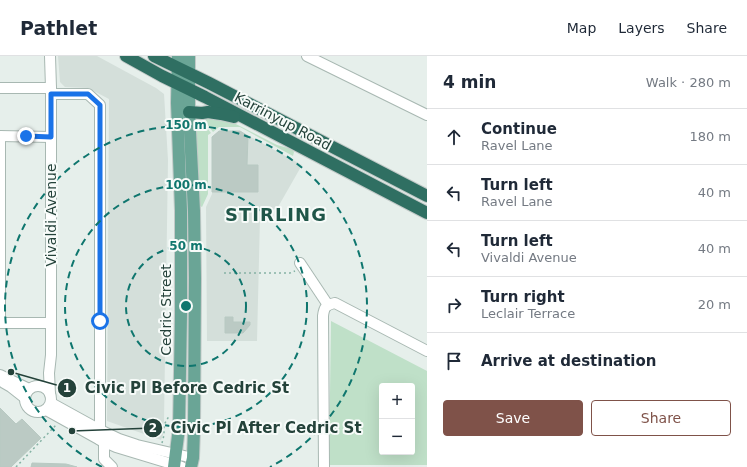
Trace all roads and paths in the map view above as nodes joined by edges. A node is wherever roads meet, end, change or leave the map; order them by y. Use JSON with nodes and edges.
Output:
{"nodes":[{"id":1,"x":50,"y":56,"type":"edge"},
{"id":2,"x":126,"y":56,"type":"edge"},
{"id":3,"x":154,"y":56,"type":"edge"},
{"id":4,"x":188,"y":56,"type":"edge"},
{"id":5,"x":307,"y":56,"type":"edge"},
{"id":6,"x":178,"y":62,"type":"edge"},
{"id":7,"x":189,"y":74,"type":"junction"},
{"id":8,"x":177,"y":84,"type":"junction"},
{"id":9,"x":0,"y":88,"type":"edge"},
{"id":10,"x":189,"y":89,"type":"junction"},
{"id":11,"x":51,"y":91,"type":"junction"},
{"id":12,"x":189,"y":112,"type":"junction"},
{"id":13,"x":427,"y":115,"type":"edge"},
{"id":14,"x":258,"y":124,"type":"junction"},
{"id":15,"x":0,"y":136,"type":"edge"},
{"id":16,"x":51,"y":137,"type":"junction"},
{"id":17,"x":427,"y":196,"type":"edge"},
{"id":18,"x":181,"y":211,"type":"junction"},
{"id":19,"x":194,"y":211,"type":"junction"},
{"id":20,"x":427,"y":213,"type":"edge"},
{"id":21,"x":302,"y":265,"type":"joint"},
{"id":22,"x":224,"y":272,"type":"dead end"},
{"id":23,"x":328,"y":305,"type":"junction"},
{"id":24,"x":195,"y":313,"type":"junction"},
{"id":25,"x":181,"y":314,"type":"junction"},
{"id":26,"x":0,"y":323,"type":"edge"},
{"id":27,"x":50,"y":323,"type":"junction"},
{"id":28,"x":427,"y":351,"type":"edge"},
{"id":29,"x":49,"y":373,"type":"junction"},
{"id":30,"x":0,"y":375,"type":"edge"},
{"id":31,"x":0,"y":382,"type":"edge"},
{"id":32,"x":31,"y":391,"type":"junction"},
{"id":33,"x":49,"y":402,"type":"junction"},
{"id":34,"x":56,"y":425,"type":"dead end"},
{"id":35,"x":102,"y":437,"type":"junction"},
{"id":36,"x":192,"y":462,"type":"edge"},
{"id":37,"x":177,"y":463,"type":"edge"},
{"id":38,"x":16,"y":467,"type":"edge"},
{"id":39,"x":112,"y":467,"type":"edge"},
{"id":40,"x":324,"y":467,"type":"edge"}],
"edges":[{"from":1,"to":11,"type":"street","name":"Vivaldi Avenue"},
{"from":2,"to":8,"type":"highway","name":"Karrinyup Road"},
{"from":3,"to":6,"type":"highway","name":"Karrinyup Road"},
{"from":4,"to":7,"type":"main road","name":"Cedric Street"},
{"from":5,"to":13,"type":"street"},
{"from":6,"to":7,"type":"highway","name":"Karrinyup Road"},
{"from":6,"to":8,"type":"main road","name":"Cedric Street"},
{"from":7,"to":10,"type":"main road","name":"Cedric Street"},
{"from":7,"to":17,"type":"highway","name":"Karrinyup Road"},
{"from":8,"to":10,"type":"highway","name":"Karrinyup Road"},
{"from":8,"to":18,"type":"main road","name":"Cedric Street"},
{"from":9,"to":11,"type":"street"},
{"from":10,"to":12,"type":"main road","name":"Cedric Street"},
{"from":10,"to":14,"type":"highway","name":"Karrinyup Road"},
{"from":11,"to":16,"type":"street","name":"Vivaldi Avenue"},
{"from":11,"to":35,"type":"street"},
{"from":12,"to":14,"type":"highway"},
{"from":12,"to":19,"type":"main road","name":"Cedric Street"},
{"from":14,"to":20,"type":"highway","name":"Karrinyup Road"},
{"from":15,"to":16,"type":"street"},
{"from":15,"to":26,"type":"street"},
{"from":16,"to":27,"type":"street","name":"Vivaldi Avenue"},
{"from":18,"to":19,"type":"main road"},
{"from":18,"to":25,"type":"main road","name":"Cedric Street"},
{"from":19,"to":24,"type":"main road","name":"Cedric Street"},
{"from":21,"to":22,"type":"path"},
{"from":21,"to":23,"type":"street"},
{"from":23,"to":28,"type":"street"},
{"from":23,"to":40,"type":"street"},
{"from":24,"to":25,"type":"main road"},
{"from":24,"to":36,"type":"main road","name":"Cedric Street"},
{"from":25,"to":37,"type":"main road","name":"Cedric Street"},
{"from":26,"to":27,"type":"street"},
{"from":27,"to":29,"type":"street","name":"Vivaldi Avenue"},
{"from":29,"to":32,"type":"street"},
{"from":29,"to":33,"type":"street","name":"Vivaldi Avenue"},
{"from":30,"to":32,"type":"street"},
{"from":31,"to":32,"type":"street"},
{"from":32,"to":33,"type":"street"},
{"from":32,"to":33,"type":"street"},
{"from":33,"to":35,"type":"street"},
{"from":34,"to":38,"type":"path"},
{"from":35,"to":37,"type":"street"},
{"from":35,"to":39,"type":"street"},
{"from":36,"to":37,"type":"street"}]}
